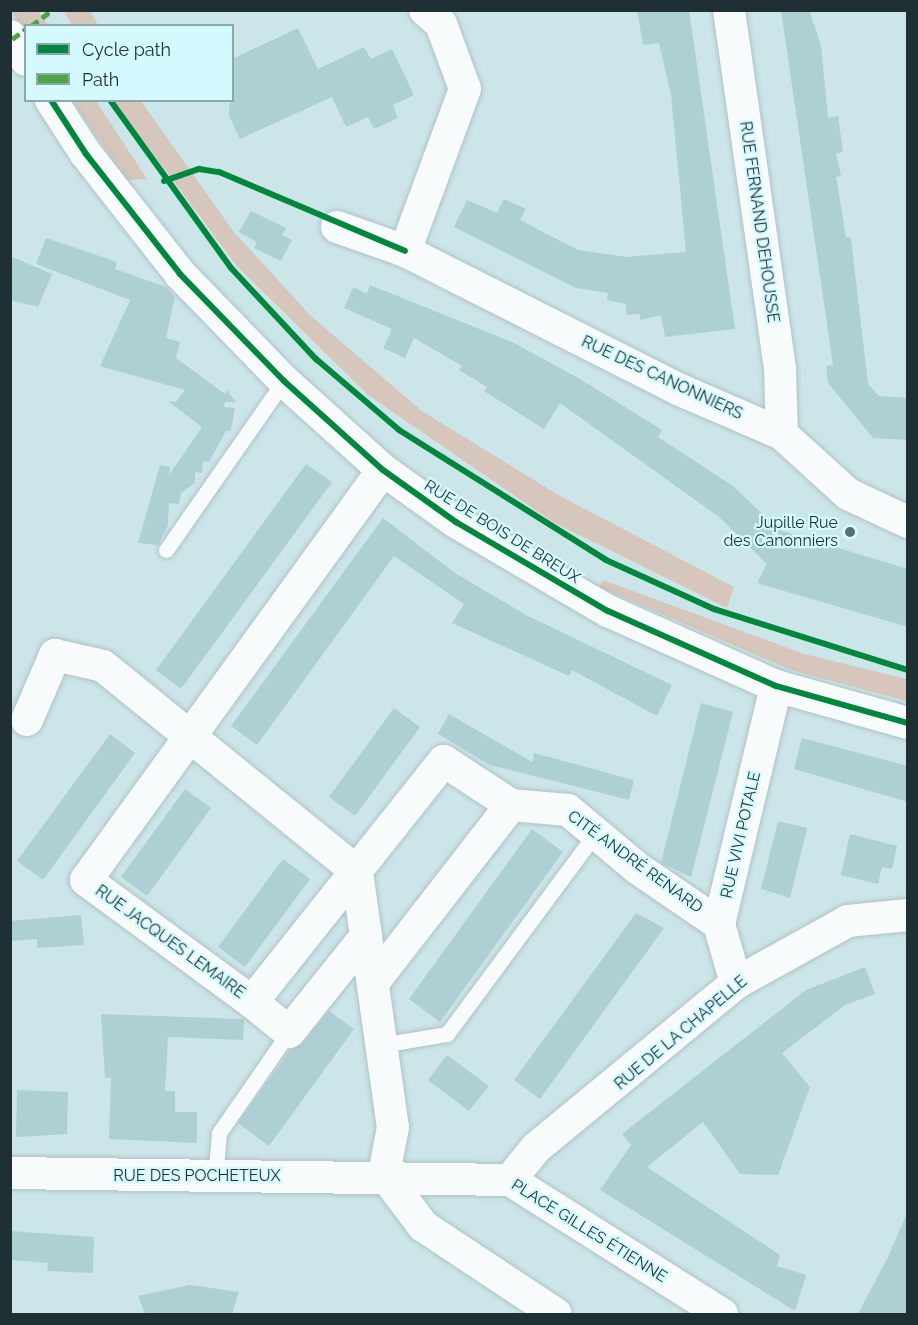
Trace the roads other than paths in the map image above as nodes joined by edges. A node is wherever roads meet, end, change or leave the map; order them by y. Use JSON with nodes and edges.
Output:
{"nodes":[{"id":1,"x":425,"y":10,"type":"edge"},
{"id":2,"x":729,"y":10,"type":"edge"},
{"id":3,"x":52,"y":102,"type":"edge"},
{"id":4,"x":338,"y":226,"type":"dead end"},
{"id":5,"x":405,"y":250,"type":"junction"},
{"id":6,"x":284,"y":381,"type":"junction"},
{"id":7,"x":782,"y":434,"type":"junction"},
{"id":8,"x":383,"y":470,"type":"junction"},
{"id":9,"x":908,"y":522,"type":"edge"},
{"id":10,"x":166,"y":550,"type":"dead end"},
{"id":11,"x":776,"y":686,"type":"junction"},
{"id":12,"x":27,"y":720,"type":"dead end"},
{"id":13,"x":908,"y":723,"type":"edge"},
{"id":14,"x":190,"y":739,"type":"junction"},
{"id":15,"x":511,"y":805,"type":"junction"},
{"id":16,"x":596,"y":833,"type":"junction"},
{"id":17,"x":357,"y":872,"type":"junction"},
{"id":18,"x":908,"y":915,"type":"edge"},
{"id":19,"x":719,"y":924,"type":"junction"},
{"id":20,"x":366,"y":936,"type":"junction"},
{"id":21,"x":373,"y":983,"type":"junction"},
{"id":22,"x":736,"y":983,"type":"junction"},
{"id":23,"x":252,"y":1002,"type":"junction"},
{"id":24,"x":289,"y":1032,"type":"junction"},
{"id":25,"x":381,"y":1045,"type":"junction"},
{"id":26,"x":10,"y":1173,"type":"edge"},
{"id":27,"x":384,"y":1174,"type":"junction"},
{"id":28,"x":214,"y":1179,"type":"junction"},
{"id":29,"x":510,"y":1180,"type":"junction"},
{"id":30,"x":556,"y":1314,"type":"edge"},
{"id":31,"x":722,"y":1314,"type":"edge"}],
"edges":[{"from":1,"to":5,"type":"street"},
{"from":2,"to":7,"type":"street","name":"RUE FERNAND DEHOUSSE"},
{"from":3,"to":6,"type":"street","name":"RUE DE BOIS DE BREUX"},
{"from":4,"to":5,"type":"street","name":"RUE DES CANONNIERS"},
{"from":5,"to":7,"type":"street","name":"RUE DES CANONNIERS"},
{"from":6,"to":8,"type":"street","name":"RUE DE BOIS DE BREUX"},
{"from":6,"to":10,"type":"lane"},
{"from":7,"to":9,"type":"street","name":"RUE DES CANONNIERS"},
{"from":8,"to":11,"type":"street","name":"RUE DE BOIS DE BREUX"},
{"from":8,"to":14,"type":"street","name":"RUE JACQUES LEMAIRE"},
{"from":11,"to":13,"type":"street","name":"RUE DE BOIS DE BREUX"},
{"from":11,"to":19,"type":"street","name":"RUE VIVI POTALE"},
{"from":12,"to":14,"type":"street"},
{"from":14,"to":17,"type":"street"},
{"from":14,"to":23,"type":"street","name":"RUE JACQUES LEMAIRE"},
{"from":15,"to":16,"type":"street","name":"CITÉ ANDRÉ RENARD"},
{"from":15,"to":17,"type":"street","name":"CITÉ ANDRÉ RENARD"},
{"from":15,"to":21,"type":"street"},
{"from":16,"to":19,"type":"street","name":"CITÉ ANDRÉ RENARD"},
{"from":16,"to":25,"type":"lane"},
{"from":17,"to":20,"type":"street"},
{"from":17,"to":23,"type":"street","name":"CITÉ ANDRÉ RENARD"},
{"from":18,"to":22,"type":"street","name":"RUE DE LA CHAPELLE"},
{"from":19,"to":22,"type":"street","name":"RUE VIVI POTALE"},
{"from":20,"to":21,"type":"street"},
{"from":20,"to":24,"type":"street"},
{"from":21,"to":25,"type":"street"},
{"from":22,"to":29,"type":"street","name":"RUE DE LA CHAPELLE"},
{"from":23,"to":24,"type":"street"},
{"from":24,"to":28,"type":"lane"},
{"from":25,"to":27,"type":"street"},
{"from":26,"to":28,"type":"street","name":"RUE DES POCHETEUX"},
{"from":27,"to":28,"type":"street","name":"RUE DES POCHETEUX"},
{"from":27,"to":29,"type":"street","name":"PLACE GILLES ÉTIENNE"},
{"from":27,"to":30,"type":"street"},
{"from":29,"to":31,"type":"street","name":"PLACE GILLES ÉTIENNE"}]}
